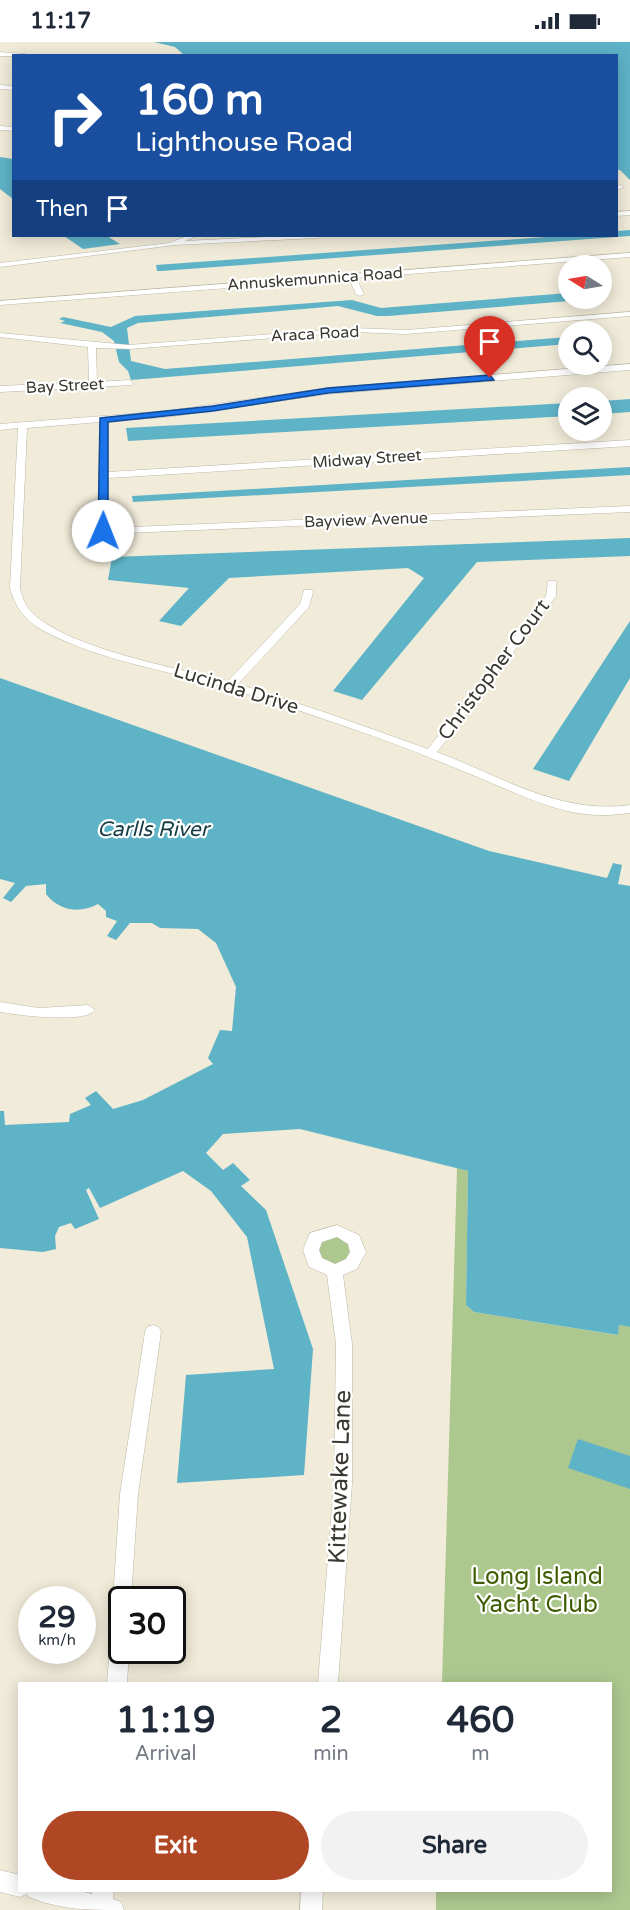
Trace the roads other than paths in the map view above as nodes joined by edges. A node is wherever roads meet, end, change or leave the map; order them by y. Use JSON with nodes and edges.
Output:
{"nodes":[{"id":1,"x":190,"y":237,"type":"edge"},
{"id":2,"x":301,"y":237,"type":"edge"},
{"id":3,"x":170,"y":245,"type":"junction"},
{"id":4,"x":630,"y":255,"type":"edge"},
{"id":5,"x":0,"y":266,"type":"edge"},
{"id":6,"x":351,"y":276,"type":"junction"},
{"id":7,"x":360,"y":294,"type":"dead end"},
{"id":8,"x":0,"y":303,"type":"edge"},
{"id":9,"x":630,"y":314,"type":"edge"},
{"id":10,"x":0,"y":335,"type":"edge"},
{"id":11,"x":92,"y":346,"type":"junction"},
{"id":12,"x":630,"y":367,"type":"edge"},
{"id":13,"x":129,"y":383,"type":"dead end"},
{"id":14,"x":93,"y":384,"type":"junction"},
{"id":15,"x":0,"y":389,"type":"edge"},
{"id":16,"x":104,"y":420,"type":"junction"},
{"id":17,"x":23,"y":425,"type":"junction"},
{"id":18,"x":0,"y":427,"type":"edge"},
{"id":19,"x":630,"y":442,"type":"edge"},
{"id":20,"x":104,"y":475,"type":"junction"},
{"id":21,"x":630,"y":509,"type":"edge"},
{"id":22,"x":552,"y":583,"type":"dead end"},
{"id":23,"x":308,"y":592,"type":"dead end"},
{"id":24,"x":231,"y":685,"type":"junction"},
{"id":25,"x":430,"y":754,"type":"junction"},
{"id":26,"x":630,"y":808,"type":"edge"},
{"id":27,"x":0,"y":1007,"type":"edge"},
{"id":28,"x":88,"y":1010,"type":"dead end"},
{"id":29,"x":334,"y":1271,"type":"dead end"},
{"id":30,"x":153,"y":1332,"type":"dead end"},
{"id":31,"x":123,"y":1586,"type":"edge"},
{"id":32,"x":118,"y":1664,"type":"edge"},
{"id":33,"x":117,"y":1682,"type":"edge"},
{"id":34,"x":328,"y":1682,"type":"edge"},
{"id":35,"x":0,"y":1881,"type":"edge"},
{"id":36,"x":18,"y":1886,"type":"edge"},
{"id":37,"x":48,"y":1892,"type":"edge"},
{"id":38,"x":312,"y":1892,"type":"edge"},
{"id":39,"x":106,"y":1902,"type":"edge"},
{"id":40,"x":311,"y":1910,"type":"edge"}],
"edges":[{"from":1,"to":3,"type":"street"},
{"from":2,"to":3,"type":"street"},
{"from":3,"to":5,"type":"street"},
{"from":4,"to":6,"type":"street","name":"Annuskemunnica Road"},
{"from":6,"to":7,"type":"street"},
{"from":6,"to":8,"type":"street","name":"Annuskemunnica Road"},
{"from":9,"to":11,"type":"street","name":"Araca Road"},
{"from":10,"to":11,"type":"street","name":"Araca Road"},
{"from":11,"to":14,"type":"street"},
{"from":12,"to":16,"type":"street"},
{"from":13,"to":14,"type":"street","name":"Bay Street"},
{"from":14,"to":15,"type":"street","name":"Bay Street"},
{"from":16,"to":17,"type":"street"},
{"from":16,"to":20,"type":"street"},
{"from":17,"to":18,"type":"street"},
{"from":17,"to":24,"type":"street","name":"Lucinda Drive"},
{"from":19,"to":20,"type":"street","name":"Midway Street"},
{"from":20,"to":21,"type":"street","name":"Bayview Avenue"},
{"from":22,"to":25,"type":"street","name":"Christopher Court"},
{"from":23,"to":24,"type":"street"},
{"from":24,"to":25,"type":"street","name":"Lucinda Drive"},
{"from":25,"to":26,"type":"street","name":"Lucinda Drive"},
{"from":27,"to":28,"type":"street"},
{"from":29,"to":34,"type":"street","name":"Kittewake Lane"},
{"from":30,"to":31,"type":"street"},
{"from":32,"to":33,"type":"street"},
{"from":35,"to":36,"type":"street"},
{"from":37,"to":39,"type":"street"},
{"from":38,"to":40,"type":"street"}]}
